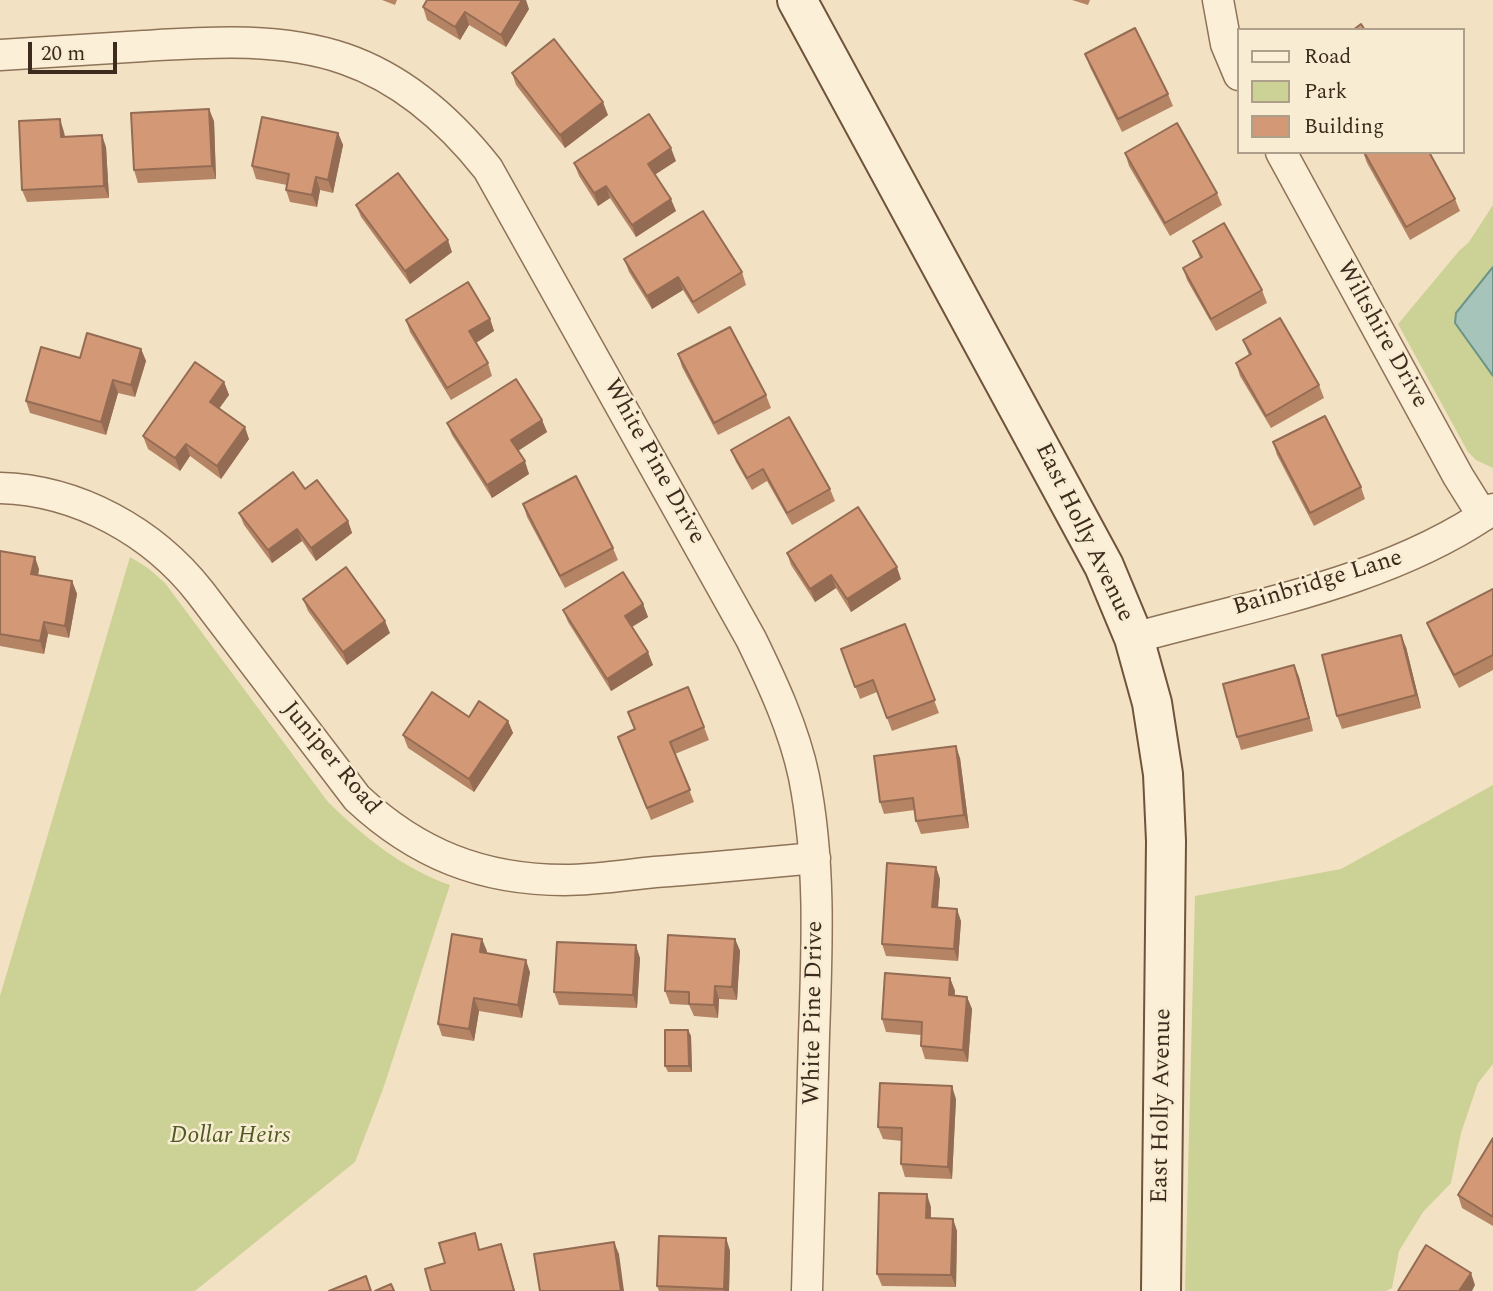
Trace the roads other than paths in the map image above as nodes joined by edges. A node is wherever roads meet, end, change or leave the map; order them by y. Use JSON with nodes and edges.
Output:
{"nodes":[{"id":1,"x":797,"y":0,"type":"edge"},
{"id":2,"x":1218,"y":0,"type":"edge"},
{"id":3,"x":0,"y":55,"type":"edge"},
{"id":4,"x":1238,"y":73,"type":"edge"},
{"id":5,"x":1282,"y":154,"type":"edge"},
{"id":6,"x":0,"y":488,"type":"edge"},
{"id":7,"x":1488,"y":512,"type":"edge"},
{"id":8,"x":1134,"y":638,"type":"junction"},
{"id":9,"x":815,"y":858,"type":"junction"},
{"id":10,"x":807,"y":1291,"type":"edge"},
{"id":11,"x":1161,"y":1291,"type":"edge"}],
"edges":[{"from":1,"to":8,"type":"street","name":"East Holly Avenue"},
{"from":2,"to":4,"type":"street"},
{"from":3,"to":9,"type":"street","name":"White Pine Drive"},
{"from":5,"to":7,"type":"street","name":"Wiltshire Drive"},
{"from":6,"to":9,"type":"street","name":"Juniper Road"},
{"from":7,"to":8,"type":"street","name":"Bainbridge Lane"},
{"from":8,"to":11,"type":"street","name":"East Holly Avenue"},
{"from":9,"to":10,"type":"street","name":"White Pine Drive"}]}
